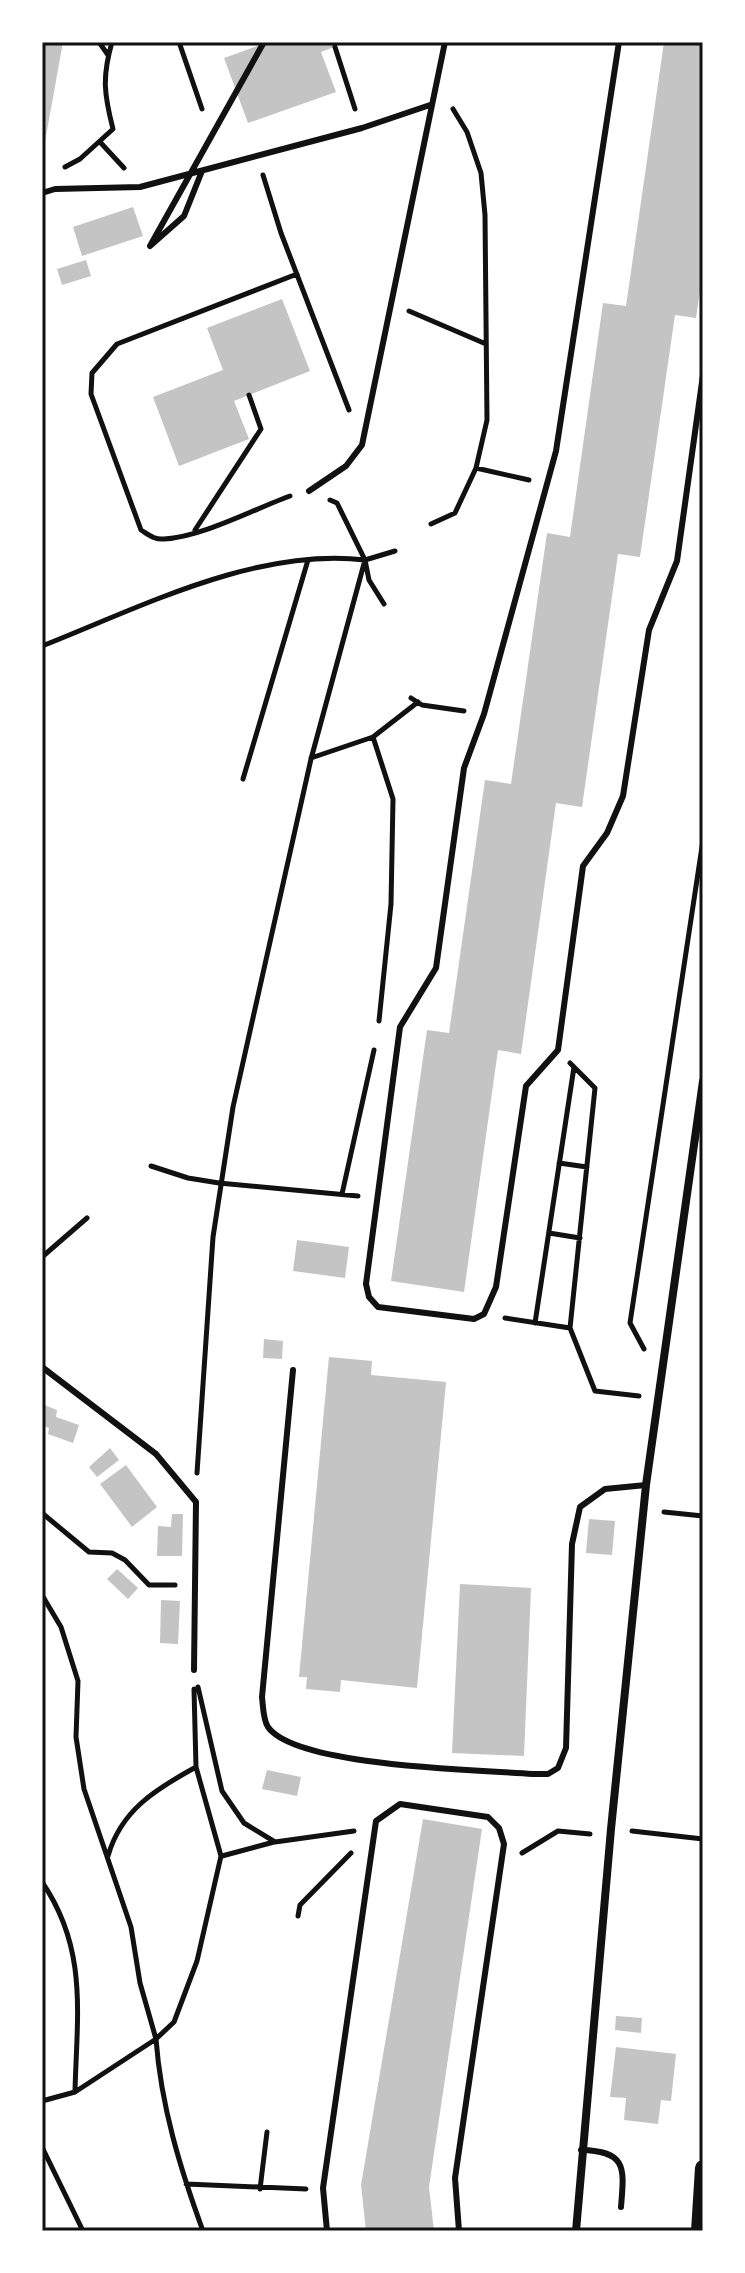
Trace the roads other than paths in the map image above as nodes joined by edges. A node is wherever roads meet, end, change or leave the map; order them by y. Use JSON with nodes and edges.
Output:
{"nodes":[{"id":1,"x":264,"y":42,"type":"edge"},
{"id":2,"x":445,"y":42,"type":"edge"},
{"id":3,"x":619,"y":42,"type":"edge"},
{"id":4,"x":42,"y":52,"type":"edge"},
{"id":5,"x":42,"y":75,"type":"edge"},
{"id":6,"x":430,"y":105,"type":"junction"},
{"id":7,"x":202,"y":171,"type":"junction"},
{"id":8,"x":42,"y":193,"type":"edge"},
{"id":9,"x":703,"y":375,"type":"edge"},
{"id":10,"x":309,"y":491,"type":"road end"},
{"id":11,"x":703,"y":1081,"type":"edge"},
{"id":12,"x":42,"y":1367,"type":"edge"},
{"id":13,"x":293,"y":1370,"type":"dead end"},
{"id":14,"x":646,"y":1485,"type":"junction"},
{"id":15,"x":194,"y":1670,"type":"road end"},
{"id":16,"x":581,"y":2150,"type":"junction"},
{"id":17,"x":703,"y":2168,"type":"edge"},
{"id":18,"x":621,"y":2207,"type":"dead end"},
{"id":19,"x":327,"y":2231,"type":"edge"},
{"id":20,"x":459,"y":2231,"type":"edge"},
{"id":21,"x":576,"y":2231,"type":"edge"},
{"id":22,"x":699,"y":2231,"type":"edge"}],
"edges":[{"from":1,"to":7,"type":"lane"},
{"from":2,"to":6,"type":"lane"},
{"from":3,"to":9,"type":"lane"},
{"from":4,"to":5,"type":"lane"},
{"from":6,"to":7,"type":"lane"},
{"from":6,"to":10,"type":"lane"},
{"from":7,"to":8,"type":"lane"},
{"from":11,"to":14,"type":"street"},
{"from":12,"to":15,"type":"lane"},
{"from":13,"to":14,"type":"lane"},
{"from":14,"to":16,"type":"street"},
{"from":16,"to":18,"type":"lane"},
{"from":16,"to":21,"type":"street"},
{"from":17,"to":22,"type":"main road"},
{"from":19,"to":20,"type":"lane"}]}
